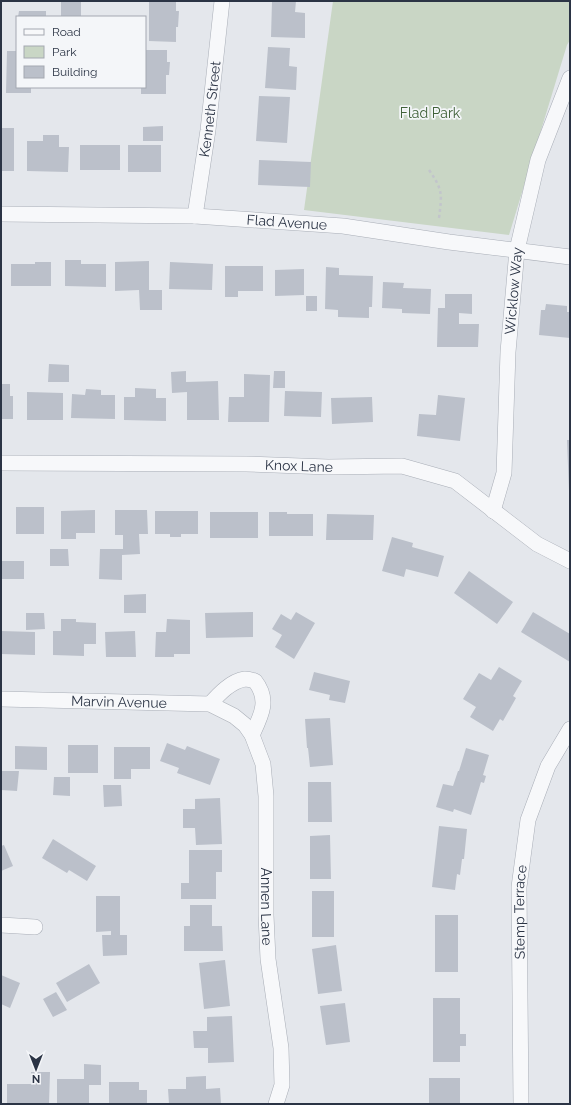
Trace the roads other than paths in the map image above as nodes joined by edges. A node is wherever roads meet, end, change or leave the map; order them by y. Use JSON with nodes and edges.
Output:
{"nodes":[{"id":1,"x":222,"y":1,"type":"edge"},
{"id":2,"x":570,"y":78,"type":"edge"},
{"id":3,"x":1,"y":214,"type":"edge"},
{"id":4,"x":195,"y":216,"type":"junction"},
{"id":5,"x":517,"y":250,"type":"junction"},
{"id":6,"x":570,"y":257,"type":"edge"},
{"id":7,"x":1,"y":463,"type":"edge"},
{"id":8,"x":493,"y":511,"type":"junction"},
{"id":9,"x":570,"y":561,"type":"edge"},
{"id":10,"x":1,"y":699,"type":"edge"},
{"id":11,"x":210,"y":704,"type":"junction"},
{"id":12,"x":234,"y":716,"type":"joint"},
{"id":13,"x":570,"y":729,"type":"edge"},
{"id":14,"x":252,"y":735,"type":"junction"},
{"id":15,"x":1,"y":925,"type":"edge"},
{"id":16,"x":35,"y":927,"type":"dead end"},
{"id":17,"x":276,"y":1104,"type":"edge"},
{"id":18,"x":521,"y":1104,"type":"edge"}],
"edges":[{"from":1,"to":4,"type":"street","name":"Kenneth Street"},
{"from":2,"to":5,"type":"street","name":"Wicklow Way"},
{"from":3,"to":4,"type":"street","name":"Flad Avenue"},
{"from":4,"to":5,"type":"street","name":"Flad Avenue"},
{"from":5,"to":6,"type":"street","name":"Flad Avenue"},
{"from":5,"to":8,"type":"street","name":"Wicklow Way"},
{"from":7,"to":8,"type":"street","name":"Knox Lane"},
{"from":8,"to":9,"type":"street","name":"Knox Lane"},
{"from":10,"to":11,"type":"street","name":"Marvin Avenue"},
{"from":11,"to":12,"type":"street","name":"Marvin Avenue"},
{"from":11,"to":14,"type":"street"},
{"from":12,"to":14,"type":"street","name":"Annen Lane"},
{"from":13,"to":18,"type":"street","name":"Stemp Terrace"},
{"from":14,"to":17,"type":"street","name":"Annen Lane"},
{"from":15,"to":16,"type":"street"}]}
